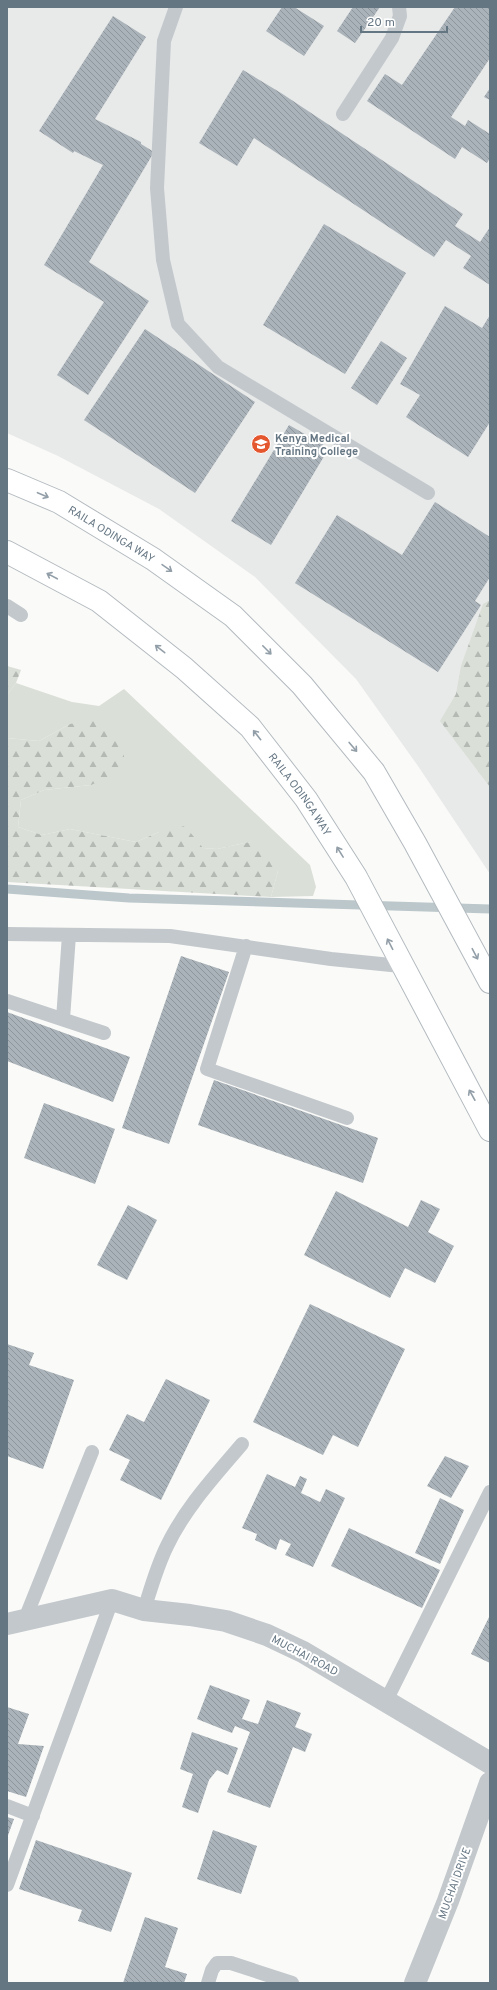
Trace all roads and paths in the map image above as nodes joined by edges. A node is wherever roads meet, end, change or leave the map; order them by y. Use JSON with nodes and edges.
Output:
{"nodes":[{"id":1,"x":176,"y":7,"type":"edge"},
{"id":2,"x":399,"y":7,"type":"edge"},
{"id":3,"x":343,"y":114,"type":"dead end"},
{"id":4,"x":7,"y":480,"type":"edge"},
{"id":5,"x":428,"y":493,"type":"dead end"},
{"id":6,"x":7,"y":552,"type":"edge"},
{"id":7,"x":7,"y":606,"type":"edge"},
{"id":8,"x":21,"y":615,"type":"dead end"},
{"id":9,"x":7,"y":934,"type":"edge"},
{"id":10,"x":69,"y":935,"type":"junction"},
{"id":11,"x":246,"y":946,"type":"junction"},
{"id":12,"x":401,"y":966,"type":"junction"},
{"id":13,"x":490,"y":982,"type":"edge"},
{"id":14,"x":7,"y":1001,"type":"edge"},
{"id":15,"x":62,"y":1019,"type":"junction"},
{"id":16,"x":104,"y":1033,"type":"dead end"},
{"id":17,"x":347,"y":1118,"type":"dead end"},
{"id":18,"x":490,"y":1130,"type":"edge"},
{"id":19,"x":242,"y":1444,"type":"dead end"},
{"id":20,"x":92,"y":1452,"type":"dead end"},
{"id":21,"x":490,"y":1492,"type":"edge"},
{"id":22,"x":112,"y":1600,"type":"junction"},
{"id":23,"x":144,"y":1610,"type":"junction"},
{"id":24,"x":16,"y":1621,"type":"edge"},
{"id":25,"x":386,"y":1701,"type":"junction"},
{"id":26,"x":490,"y":1762,"type":"edge"},
{"id":27,"x":490,"y":1783,"type":"edge"},
{"id":28,"x":7,"y":1806,"type":"edge"},
{"id":29,"x":33,"y":1816,"type":"junction"},
{"id":30,"x":7,"y":1885,"type":"edge"},
{"id":31,"x":208,"y":1983,"type":"edge"},
{"id":32,"x":292,"y":1983,"type":"edge"},
{"id":33,"x":415,"y":1983,"type":"edge"}],
"edges":[{"from":1,"to":5,"type":"lane"},
{"from":2,"to":3,"type":"lane"},
{"from":4,"to":13,"type":"main road","name":"RAILA ODINGA WAY","one_way":true},
{"from":12,"to":6,"type":"main road","name":"RAILA ODINGA WAY","one_way":true},
{"from":7,"to":8,"type":"lane"},
{"from":9,"to":10,"type":"lane"},
{"from":10,"to":11,"type":"lane"},
{"from":10,"to":15,"type":"lane"},
{"from":11,"to":12,"type":"lane"},
{"from":11,"to":17,"type":"lane"},
{"from":18,"to":12,"type":"main road","name":"RAILA ODINGA WAY","one_way":true},
{"from":14,"to":15,"type":"lane"},
{"from":15,"to":16,"type":"lane"},
{"from":19,"to":23,"type":"lane"},
{"from":20,"to":24,"type":"lane"},
{"from":21,"to":25,"type":"lane"},
{"from":22,"to":23,"type":"street","name":"MUCHAI ROAD"},
{"from":22,"to":24,"type":"street","name":"MUCHAI ROAD"},
{"from":22,"to":29,"type":"lane"},
{"from":23,"to":25,"type":"street","name":"MUCHAI ROAD"},
{"from":25,"to":26,"type":"street","name":"MUCHAI ROAD"},
{"from":27,"to":33,"type":"street","name":"MUCHAI DRIVE"},
{"from":28,"to":29,"type":"lane"},
{"from":29,"to":30,"type":"lane"},
{"from":31,"to":32,"type":"lane"}]}
